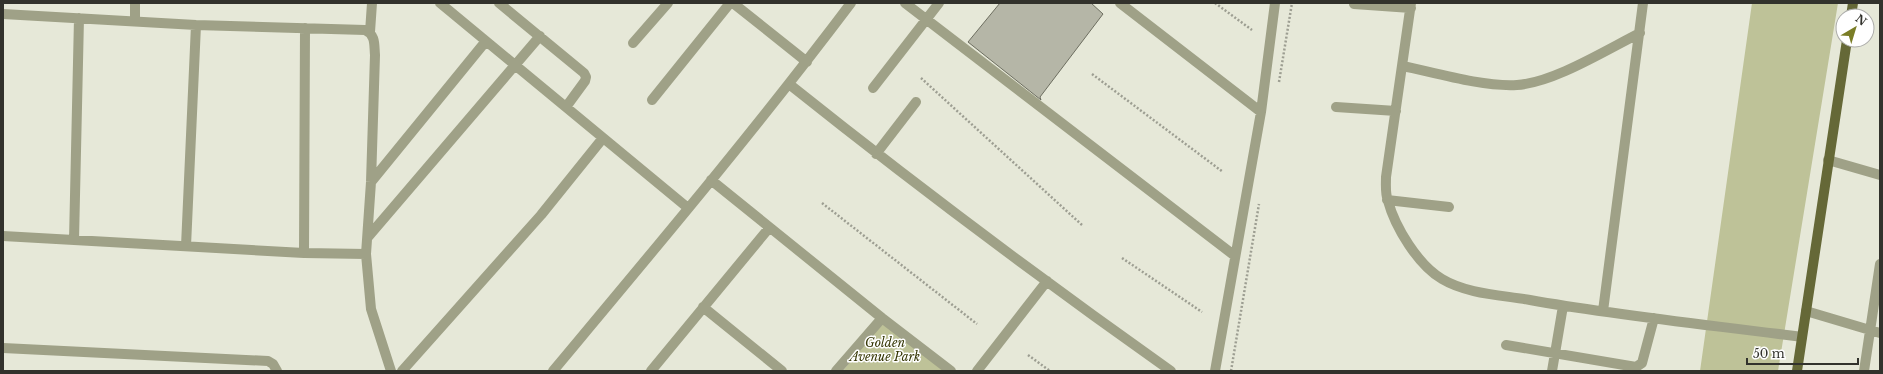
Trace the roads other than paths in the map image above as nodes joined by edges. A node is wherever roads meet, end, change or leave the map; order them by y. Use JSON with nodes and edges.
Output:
{"nodes":[{"id":1,"x":135,"y":3,"type":"edge"},
{"id":2,"x":372,"y":3,"type":"edge"},
{"id":3,"x":440,"y":3,"type":"edge"},
{"id":4,"x":499,"y":3,"type":"edge"},
{"id":5,"x":668,"y":3,"type":"edge"},
{"id":6,"x":730,"y":3,"type":"edge"},
{"id":7,"x":733,"y":3,"type":"edge"},
{"id":8,"x":851,"y":3,"type":"edge"},
{"id":9,"x":905,"y":3,"type":"edge"},
{"id":10,"x":939,"y":3,"type":"edge"},
{"id":11,"x":1120,"y":3,"type":"edge"},
{"id":12,"x":1275,"y":3,"type":"edge"},
{"id":13,"x":1643,"y":3,"type":"edge"},
{"id":14,"x":1354,"y":4,"type":"edge"},
{"id":15,"x":1411,"y":5,"type":"edge"},
{"id":16,"x":3,"y":14,"type":"edge"},
{"id":17,"x":80,"y":18,"type":"junction"},
{"id":18,"x":926,"y":20,"type":"junction"},
{"id":19,"x":135,"y":21,"type":"junction"},
{"id":20,"x":196,"y":25,"type":"junction"},
{"id":21,"x":305,"y":28,"type":"junction"},
{"id":22,"x":370,"y":32,"type":"junction"},
{"id":23,"x":1640,"y":34,"type":"junction"},
{"id":24,"x":540,"y":36,"type":"junction"},
{"id":25,"x":486,"y":41,"type":"junction"},
{"id":26,"x":633,"y":43,"type":"dead end"},
{"id":27,"x":1846,"y":48,"type":"edge"},
{"id":28,"x":807,"y":62,"type":"junction"},
{"id":29,"x":516,"y":66,"type":"junction"},
{"id":30,"x":1403,"y":66,"type":"junction"},
{"id":31,"x":789,"y":84,"type":"junction"},
{"id":32,"x":873,"y":88,"type":"dead end"},
{"id":33,"x":652,"y":100,"type":"dead end"},
{"id":34,"x":916,"y":102,"type":"dead end"},
{"id":35,"x":566,"y":107,"type":"junction"},
{"id":36,"x":1336,"y":108,"type":"dead end"},
{"id":37,"x":1396,"y":111,"type":"junction"},
{"id":38,"x":1261,"y":112,"type":"junction"},
{"id":39,"x":603,"y":138,"type":"junction"},
{"id":40,"x":876,"y":154,"type":"junction"},
{"id":41,"x":1828,"y":160,"type":"junction"},
{"id":42,"x":1880,"y":175,"type":"edge"},
{"id":43,"x":711,"y":180,"type":"junction"},
{"id":44,"x":371,"y":182,"type":"junction"},
{"id":45,"x":1387,"y":200,"type":"junction"},
{"id":46,"x":1449,"y":207,"type":"dead end"},
{"id":47,"x":688,"y":208,"type":"junction"},
{"id":48,"x":770,"y":228,"type":"junction"},
{"id":49,"x":3,"y":236,"type":"edge"},
{"id":50,"x":368,"y":237,"type":"junction"},
{"id":51,"x":74,"y":240,"type":"junction"},
{"id":52,"x":186,"y":246,"type":"junction"},
{"id":53,"x":304,"y":253,"type":"junction"},
{"id":54,"x":366,"y":254,"type":"junction"},
{"id":55,"x":1235,"y":256,"type":"junction"},
{"id":56,"x":1880,"y":264,"type":"edge"},
{"id":57,"x":1047,"y":281,"type":"junction"},
{"id":58,"x":1563,"y":306,"type":"junction"},
{"id":59,"x":703,"y":307,"type":"junction"},
{"id":60,"x":1603,"y":311,"type":"junction"},
{"id":61,"x":1806,"y":311,"type":"junction"},
{"id":62,"x":882,"y":318,"type":"junction"},
{"id":63,"x":1654,"y":318,"type":"junction"},
{"id":64,"x":1875,"y":332,"type":"edge"},
{"id":65,"x":1802,"y":337,"type":"junction"},
{"id":66,"x":1506,"y":345,"type":"dead end"},
{"id":67,"x":3,"y":348,"type":"edge"},
{"id":68,"x":1555,"y":352,"type":"junction"},
{"id":69,"x":277,"y":371,"type":"edge"},
{"id":70,"x":391,"y":371,"type":"edge"},
{"id":71,"x":402,"y":371,"type":"edge"},
{"id":72,"x":553,"y":371,"type":"edge"},
{"id":73,"x":651,"y":371,"type":"edge"},
{"id":74,"x":782,"y":371,"type":"edge"},
{"id":75,"x":836,"y":371,"type":"edge"},
{"id":76,"x":951,"y":371,"type":"edge"},
{"id":77,"x":977,"y":371,"type":"edge"},
{"id":78,"x":1171,"y":371,"type":"edge"},
{"id":79,"x":1215,"y":371,"type":"edge"},
{"id":80,"x":1552,"y":371,"type":"edge"},
{"id":81,"x":1797,"y":371,"type":"edge"},
{"id":82,"x":1864,"y":371,"type":"edge"}],
"edges":[{"from":1,"to":19,"type":"street"},
{"from":2,"to":22,"type":"street"},
{"from":3,"to":25,"type":"street"},
{"from":4,"to":24,"type":"street"},
{"from":5,"to":26,"type":"street"},
{"from":6,"to":33,"type":"street"},
{"from":7,"to":28,"type":"street"},
{"from":8,"to":28,"type":"street"},
{"from":9,"to":18,"type":"street"},
{"from":10,"to":18,"type":"street"},
{"from":11,"to":38,"type":"street"},
{"from":12,"to":38,"type":"street"},
{"from":13,"to":23,"type":"street"},
{"from":14,"to":15,"type":"street"},
{"from":15,"to":30,"type":"street"},
{"from":16,"to":17,"type":"street"},
{"from":17,"to":19,"type":"street"},
{"from":17,"to":51,"type":"street"},
{"from":18,"to":32,"type":"street"},
{"from":18,"to":55,"type":"street"},
{"from":19,"to":20,"type":"street"},
{"from":20,"to":21,"type":"street"},
{"from":20,"to":52,"type":"street"},
{"from":21,"to":22,"type":"street"},
{"from":21,"to":53,"type":"street"},
{"from":22,"to":44,"type":"street"},
{"from":23,"to":30,"type":"street"},
{"from":23,"to":60,"type":"street"},
{"from":24,"to":29,"type":"street"},
{"from":24,"to":35,"type":"street"},
{"from":25,"to":29,"type":"street"},
{"from":25,"to":44,"type":"street"},
{"from":27,"to":41,"type":"main road"},
{"from":28,"to":31,"type":"street"},
{"from":29,"to":35,"type":"street"},
{"from":29,"to":50,"type":"street"},
{"from":30,"to":37,"type":"street"},
{"from":31,"to":40,"type":"street"},
{"from":31,"to":43,"type":"street"},
{"from":34,"to":40,"type":"street"},
{"from":35,"to":39,"type":"street"},
{"from":36,"to":37,"type":"street"},
{"from":37,"to":45,"type":"street"},
{"from":38,"to":55,"type":"street"},
{"from":39,"to":47,"type":"street"},
{"from":39,"to":71,"type":"street"},
{"from":40,"to":57,"type":"street"},
{"from":41,"to":42,"type":"street"},
{"from":41,"to":61,"type":"main road"},
{"from":43,"to":47,"type":"street"},
{"from":43,"to":48,"type":"street"},
{"from":44,"to":50,"type":"street"},
{"from":45,"to":46,"type":"street"},
{"from":45,"to":58,"type":"street"},
{"from":47,"to":72,"type":"street"},
{"from":48,"to":59,"type":"street"},
{"from":48,"to":62,"type":"street"},
{"from":49,"to":51,"type":"street"},
{"from":50,"to":54,"type":"street"},
{"from":51,"to":52,"type":"street"},
{"from":52,"to":53,"type":"street"},
{"from":53,"to":54,"type":"street"},
{"from":54,"to":70,"type":"street"},
{"from":55,"to":79,"type":"street"},
{"from":56,"to":64,"type":"street"},
{"from":57,"to":77,"type":"street"},
{"from":57,"to":78,"type":"street"},
{"from":58,"to":60,"type":"street"},
{"from":58,"to":68,"type":"street"},
{"from":59,"to":73,"type":"street"},
{"from":59,"to":74,"type":"street"},
{"from":60,"to":63,"type":"street"},
{"from":61,"to":64,"type":"street"},
{"from":61,"to":65,"type":"main road"},
{"from":62,"to":75,"type":"street"},
{"from":62,"to":76,"type":"street"},
{"from":63,"to":65,"type":"street"},
{"from":63,"to":68,"type":"street"},
{"from":64,"to":82,"type":"street"},
{"from":65,"to":81,"type":"main road"},
{"from":66,"to":68,"type":"street"},
{"from":67,"to":69,"type":"street"},
{"from":68,"to":80,"type":"street"}]}
